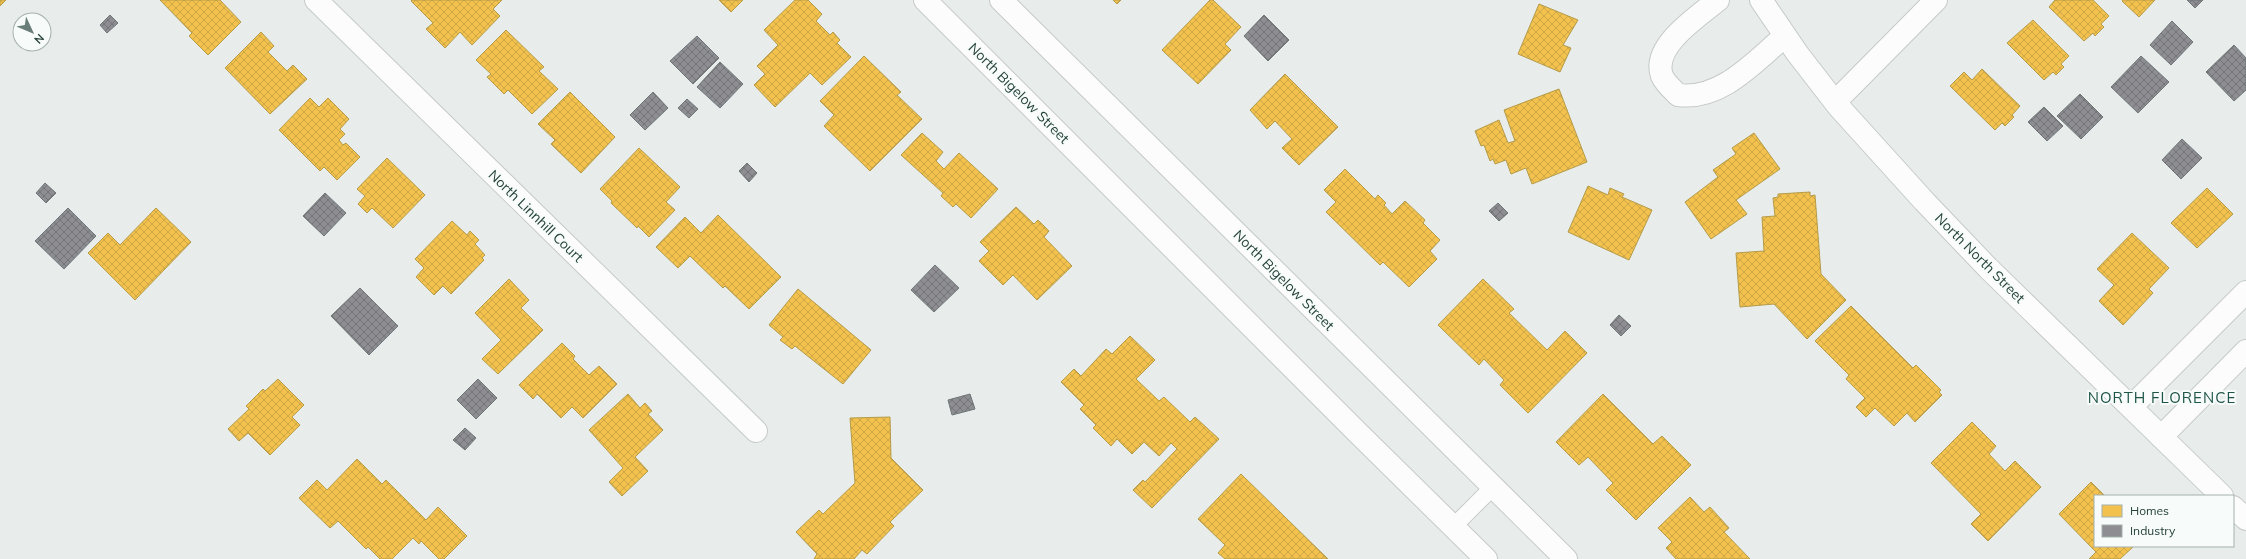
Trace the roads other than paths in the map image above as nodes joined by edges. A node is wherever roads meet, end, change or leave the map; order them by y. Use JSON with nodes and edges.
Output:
{"nodes":[{"id":1,"x":316,"y":0,"type":"edge"},
{"id":2,"x":925,"y":0,"type":"edge"},
{"id":3,"x":1001,"y":0,"type":"edge"},
{"id":4,"x":1718,"y":0,"type":"edge"},
{"id":5,"x":1761,"y":0,"type":"edge"},
{"id":6,"x":1936,"y":0,"type":"edge"},
{"id":7,"x":1785,"y":36,"type":"junction"},
{"id":8,"x":1835,"y":102,"type":"junction"},
{"id":9,"x":2246,"y":292,"type":"edge"},
{"id":10,"x":2246,"y":351,"type":"edge"},
{"id":11,"x":2131,"y":407,"type":"junction"},
{"id":12,"x":756,"y":431,"type":"dead end"},
{"id":13,"x":2161,"y":437,"type":"junction"},
{"id":14,"x":1493,"y":487,"type":"junction"},
{"id":15,"x":2221,"y":495,"type":"edge"},
{"id":16,"x":2234,"y":508,"type":"edge"},
{"id":17,"x":2246,"y":519,"type":"edge"},
{"id":18,"x":1453,"y":527,"type":"junction"},
{"id":19,"x":1486,"y":559,"type":"edge"},
{"id":20,"x":1566,"y":559,"type":"edge"}],
"edges":[{"from":1,"to":12,"type":"street","name":"North Linnhill Court"},
{"from":2,"to":18,"type":"street","name":"North Bigelow Street"},
{"from":3,"to":14,"type":"street","name":"North Bigelow Street"},
{"from":4,"to":7,"type":"street"},
{"from":5,"to":7,"type":"street","name":"North North Street"},
{"from":6,"to":8,"type":"street"},
{"from":7,"to":8,"type":"street","name":"North North Street"},
{"from":8,"to":11,"type":"street","name":"North North Street"},
{"from":9,"to":11,"type":"street"},
{"from":10,"to":13,"type":"street"},
{"from":11,"to":13,"type":"street","name":"North North Street"},
{"from":13,"to":15,"type":"street","name":"North North Street"},
{"from":14,"to":18,"type":"lane"},
{"from":14,"to":20,"type":"street","name":"North Bigelow Street"},
{"from":16,"to":17,"type":"street"},
{"from":18,"to":19,"type":"street","name":"North Bigelow Street"}]}
